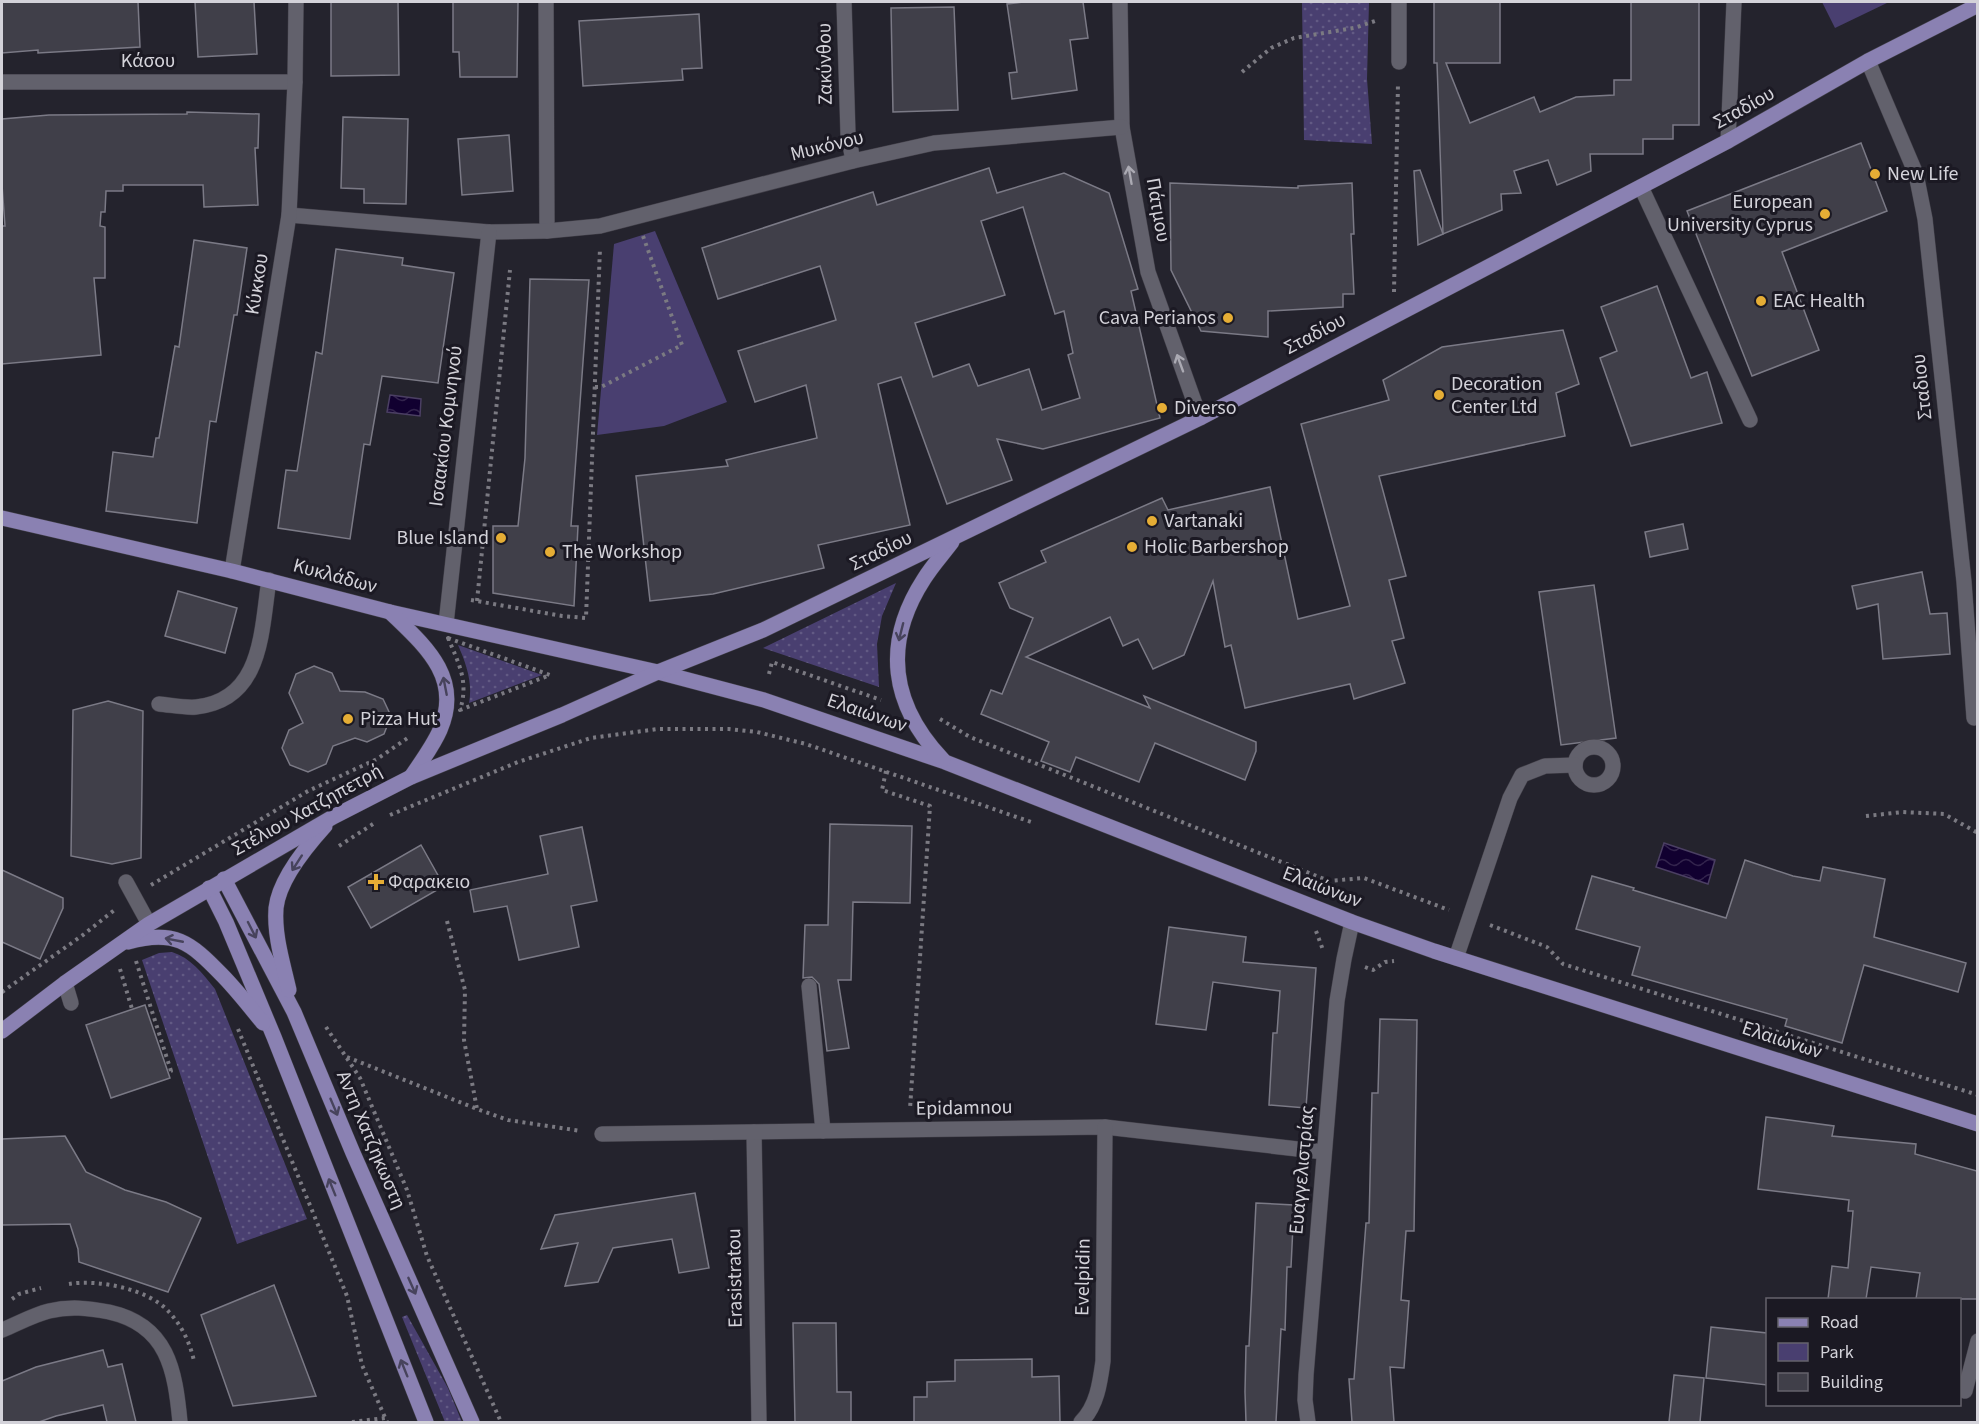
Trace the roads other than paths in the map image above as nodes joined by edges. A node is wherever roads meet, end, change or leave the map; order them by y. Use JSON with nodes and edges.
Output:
{"nodes":[{"id":1,"x":296,"y":2,"type":"edge"},
{"id":2,"x":546,"y":2,"type":"edge"},
{"id":3,"x":844,"y":2,"type":"edge"},
{"id":4,"x":1120,"y":2,"type":"edge"},
{"id":5,"x":1734,"y":2,"type":"edge"},
{"id":6,"x":1977,"y":5,"type":"edge"},
{"id":7,"x":1399,"y":8,"type":"edge"},
{"id":8,"x":1868,"y":61,"type":"junction"},
{"id":9,"x":1399,"y":62,"type":"road end"},
{"id":10,"x":2,"y":82,"type":"edge"},
{"id":11,"x":295,"y":82,"type":"junction"},
{"id":12,"x":1122,"y":127,"type":"junction"},
{"id":13,"x":1728,"y":141,"type":"junction"},
{"id":14,"x":853,"y":161,"type":"junction"},
{"id":15,"x":1641,"y":187,"type":"junction"},
{"id":16,"x":290,"y":215,"type":"junction"},
{"id":17,"x":547,"y":231,"type":"junction"},
{"id":18,"x":489,"y":232,"type":"junction"},
{"id":19,"x":1200,"y":418,"type":"junction"},
{"id":20,"x":1750,"y":420,"type":"dead end"},
{"id":21,"x":2,"y":518,"type":"edge"},
{"id":22,"x":954,"y":540,"type":"junction"},
{"id":23,"x":232,"y":571,"type":"junction"},
{"id":24,"x":268,"y":580,"type":"junction"},
{"id":25,"x":390,"y":612,"type":"junction"},
{"id":26,"x":446,"y":624,"type":"junction"},
{"id":27,"x":658,"y":672,"type":"junction"},
{"id":28,"x":159,"y":704,"type":"dead end"},
{"id":29,"x":1974,"y":718,"type":"dead end"},
{"id":30,"x":945,"y":762,"type":"junction"},
{"id":31,"x":1575,"y":765,"type":"dead end"},
{"id":32,"x":411,"y":777,"type":"junction"},
{"id":33,"x":333,"y":817,"type":"junction"},
{"id":34,"x":224,"y":879,"type":"junction"},
{"id":35,"x":209,"y":888,"type":"junction"},
{"id":36,"x":129,"y":889,"type":"road end"},
{"id":37,"x":1352,"y":922,"type":"junction"},
{"id":38,"x":149,"y":924,"type":"junction"},
{"id":39,"x":111,"y":950,"type":"junction"},
{"id":40,"x":1456,"y":958,"type":"junction"},
{"id":41,"x":65,"y":983,"type":"junction"},
{"id":42,"x":809,"y":986,"type":"dead end"},
{"id":43,"x":71,"y":1003,"type":"dead end"},
{"id":44,"x":294,"y":1012,"type":"junction"},
{"id":45,"x":2,"y":1031,"type":"edge"},
{"id":46,"x":274,"y":1037,"type":"junction"},
{"id":47,"x":1977,"y":1124,"type":"edge"},
{"id":48,"x":1105,"y":1127,"type":"junction"},
{"id":49,"x":822,"y":1131,"type":"junction"},
{"id":50,"x":754,"y":1132,"type":"junction"},
{"id":51,"x":602,"y":1134,"type":"road end"},
{"id":52,"x":1324,"y":1152,"type":"junction"},
{"id":53,"x":2,"y":1330,"type":"edge"},
{"id":54,"x":1977,"y":1341,"type":"edge"},
{"id":55,"x":1961,"y":1389,"type":"edge"},
{"id":56,"x":180,"y":1422,"type":"edge"},
{"id":57,"x":426,"y":1422,"type":"edge"},
{"id":58,"x":472,"y":1422,"type":"edge"},
{"id":59,"x":759,"y":1422,"type":"edge"},
{"id":60,"x":1081,"y":1422,"type":"edge"},
{"id":61,"x":1308,"y":1422,"type":"edge"}],
"edges":[{"from":1,"to":11,"type":"street","name":"Κύκκου"},
{"from":2,"to":17,"type":"street"},
{"from":3,"to":14,"type":"street","name":"Ζακύνθου"},
{"from":4,"to":12,"type":"street","name":"Πάτμου"},
{"from":5,"to":13,"type":"street"},
{"from":6,"to":8,"type":"main road","name":"Σταδίου"},
{"from":7,"to":9,"type":"street"},
{"from":8,"to":13,"type":"main road","name":"Σταδίου"},
{"from":8,"to":29,"type":"street","name":"Σταδιου"},
{"from":10,"to":11,"type":"street","name":"Κάσου"},
{"from":11,"to":16,"type":"street","name":"Κύκκου"},
{"from":12,"to":14,"type":"street","name":"Μυκόνου"},
{"from":19,"to":12,"type":"street","name":"Πάτμου","one_way":true},
{"from":13,"to":15,"type":"main road","name":"Σταδίου"},
{"from":14,"to":17,"type":"street","name":"Μυκόνου"},
{"from":15,"to":19,"type":"main road","name":"Σταδίου"},
{"from":15,"to":20,"type":"street"},
{"from":16,"to":18,"type":"street"},
{"from":16,"to":23,"type":"street","name":"Κύκκου"},
{"from":17,"to":18,"type":"street"},
{"from":18,"to":26,"type":"street","name":"Ισαακίου Κομνηνού"},
{"from":19,"to":22,"type":"main road","name":"Σταδίου"},
{"from":21,"to":23,"type":"main road","name":"Κυκλάδων"},
{"from":22,"to":27,"type":"main road","name":"Σταδίου"},
{"from":22,"to":30,"type":"main road","one_way":true},
{"from":23,"to":24,"type":"main road","name":"Κυκλάδων"},
{"from":24,"to":25,"type":"main road","name":"Κυκλάδων"},
{"from":24,"to":28,"type":"street"},
{"from":25,"to":26,"type":"main road","name":"Κυκλάδων"},
{"from":32,"to":25,"type":"main road","one_way":true},
{"from":26,"to":27,"type":"main road","name":"Κυκλάδων"},
{"from":27,"to":30,"type":"main road","name":"Ελαιώνων"},
{"from":27,"to":32,"type":"main road","name":"Στέλιου Χατζηπετρή"},
{"from":30,"to":37,"type":"main road","name":"Ελαιώνων"},
{"from":31,"to":40,"type":"street"},
{"from":32,"to":33,"type":"main road","name":"Στέλιου Χατζηπετρή"},
{"from":33,"to":34,"type":"main road","name":"Στέλιου Χατζηπετρή"},
{"from":33,"to":44,"type":"main road","one_way":true},
{"from":34,"to":35,"type":"main road","name":"Στέλιου Χατζηπετρή"},
{"from":34,"to":44,"type":"main road","name":"Αντη Χατζηκωστη","one_way":true},
{"from":35,"to":38,"type":"main road","name":"Στέλιου Χατζηπετρή"},
{"from":35,"to":46,"type":"main road"},
{"from":36,"to":38,"type":"street"},
{"from":37,"to":40,"type":"main road","name":"Ελαιώνων"},
{"from":37,"to":52,"type":"street","name":"Ευαγγελιστρίας"},
{"from":38,"to":39,"type":"main road","name":"Στέλιου Χατζηπετρή"},
{"from":39,"to":41,"type":"main road","name":"Στέλιου Χατζηπετρή"},
{"from":46,"to":39,"type":"main road","one_way":true},
{"from":40,"to":47,"type":"main road","name":"Ελαιώνων"},
{"from":41,"to":43,"type":"street"},
{"from":41,"to":45,"type":"main road","name":"Στέλιου Χατζηπετρή"},
{"from":42,"to":49,"type":"street"},
{"from":44,"to":58,"type":"main road","name":"Αντη Χατζηκωστη","one_way":true},
{"from":57,"to":46,"type":"main road","one_way":true},
{"from":48,"to":49,"type":"street","name":"Epidamnou"},
{"from":48,"to":52,"type":"street","name":"Epidamnou"},
{"from":48,"to":60,"type":"street","name":"Evelpidin"},
{"from":49,"to":50,"type":"street","name":"Epidamnou"},
{"from":50,"to":51,"type":"street","name":"Epidamnou"},
{"from":50,"to":59,"type":"street","name":"Erasistratou"},
{"from":52,"to":61,"type":"street","name":"Ευαγγελιστρίας"},
{"from":53,"to":56,"type":"street"},
{"from":54,"to":55,"type":"street"}]}
